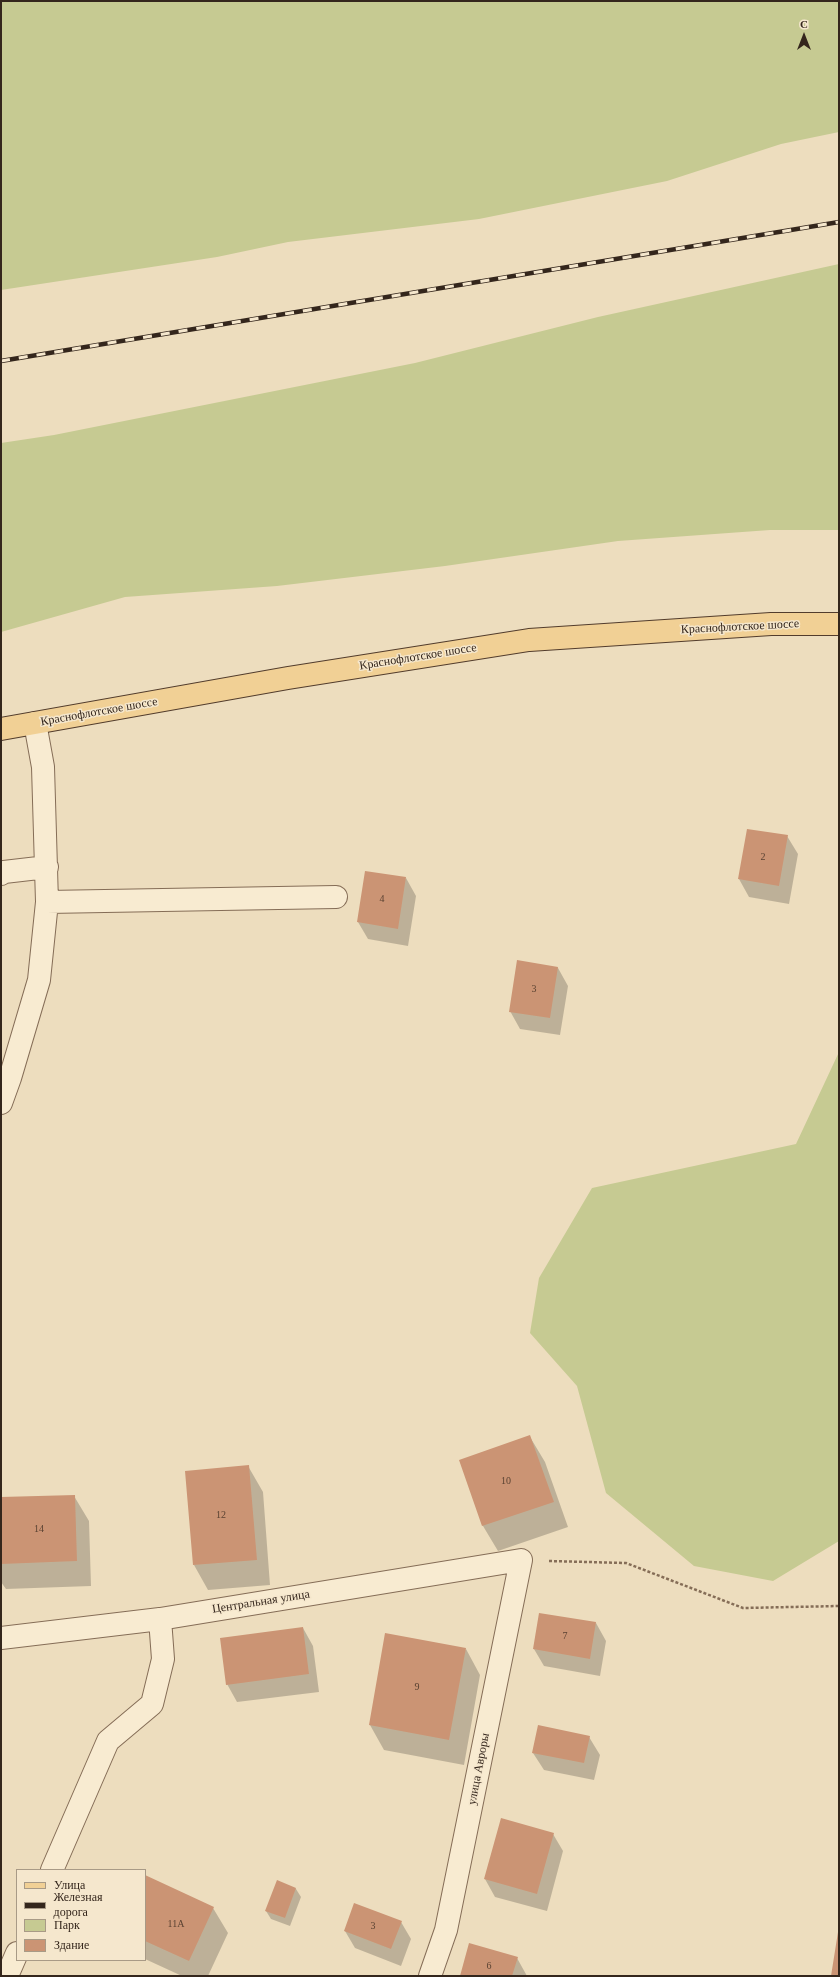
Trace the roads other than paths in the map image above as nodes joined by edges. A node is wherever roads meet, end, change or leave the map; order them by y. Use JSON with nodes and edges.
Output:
{"nodes":[{"id":1,"x":839,"y":624,"type":"edge"},
{"id":2,"x":34,"y":723,"type":"junction"},
{"id":3,"x":1,"y":729,"type":"edge"},
{"id":4,"x":47,"y":867,"type":"junction"},
{"id":5,"x":1,"y":874,"type":"edge"},
{"id":6,"x":336,"y":897,"type":"dead end"},
{"id":7,"x":47,"y":902,"type":"junction"},
{"id":8,"x":1,"y":1103,"type":"edge"},
{"id":9,"x":521,"y":1560,"type":"joint"},
{"id":10,"x":160,"y":1619,"type":"junction"},
{"id":11,"x":1,"y":1638,"type":"edge"},
{"id":12,"x":52,"y":1869,"type":"edge"},
{"id":13,"x":16,"y":1955,"type":"edge"},
{"id":14,"x":7,"y":1976,"type":"edge"},
{"id":15,"x":430,"y":1976,"type":"edge"}],
"edges":[{"from":1,"to":2,"type":"main road","name":"Краснофлотское шоссе"},
{"from":2,"to":3,"type":"main road","name":"Краснофлотское шоссе"},
{"from":2,"to":4,"type":"street"},
{"from":4,"to":5,"type":"street"},
{"from":4,"to":7,"type":"street"},
{"from":6,"to":7,"type":"street"},
{"from":7,"to":8,"type":"street"},
{"from":9,"to":10,"type":"street","name":"Центральная улица"},
{"from":9,"to":15,"type":"street","name":"улица Авроры"},
{"from":10,"to":11,"type":"street","name":"Центральная улица"},
{"from":10,"to":12,"type":"street"},
{"from":13,"to":14,"type":"street"}]}
